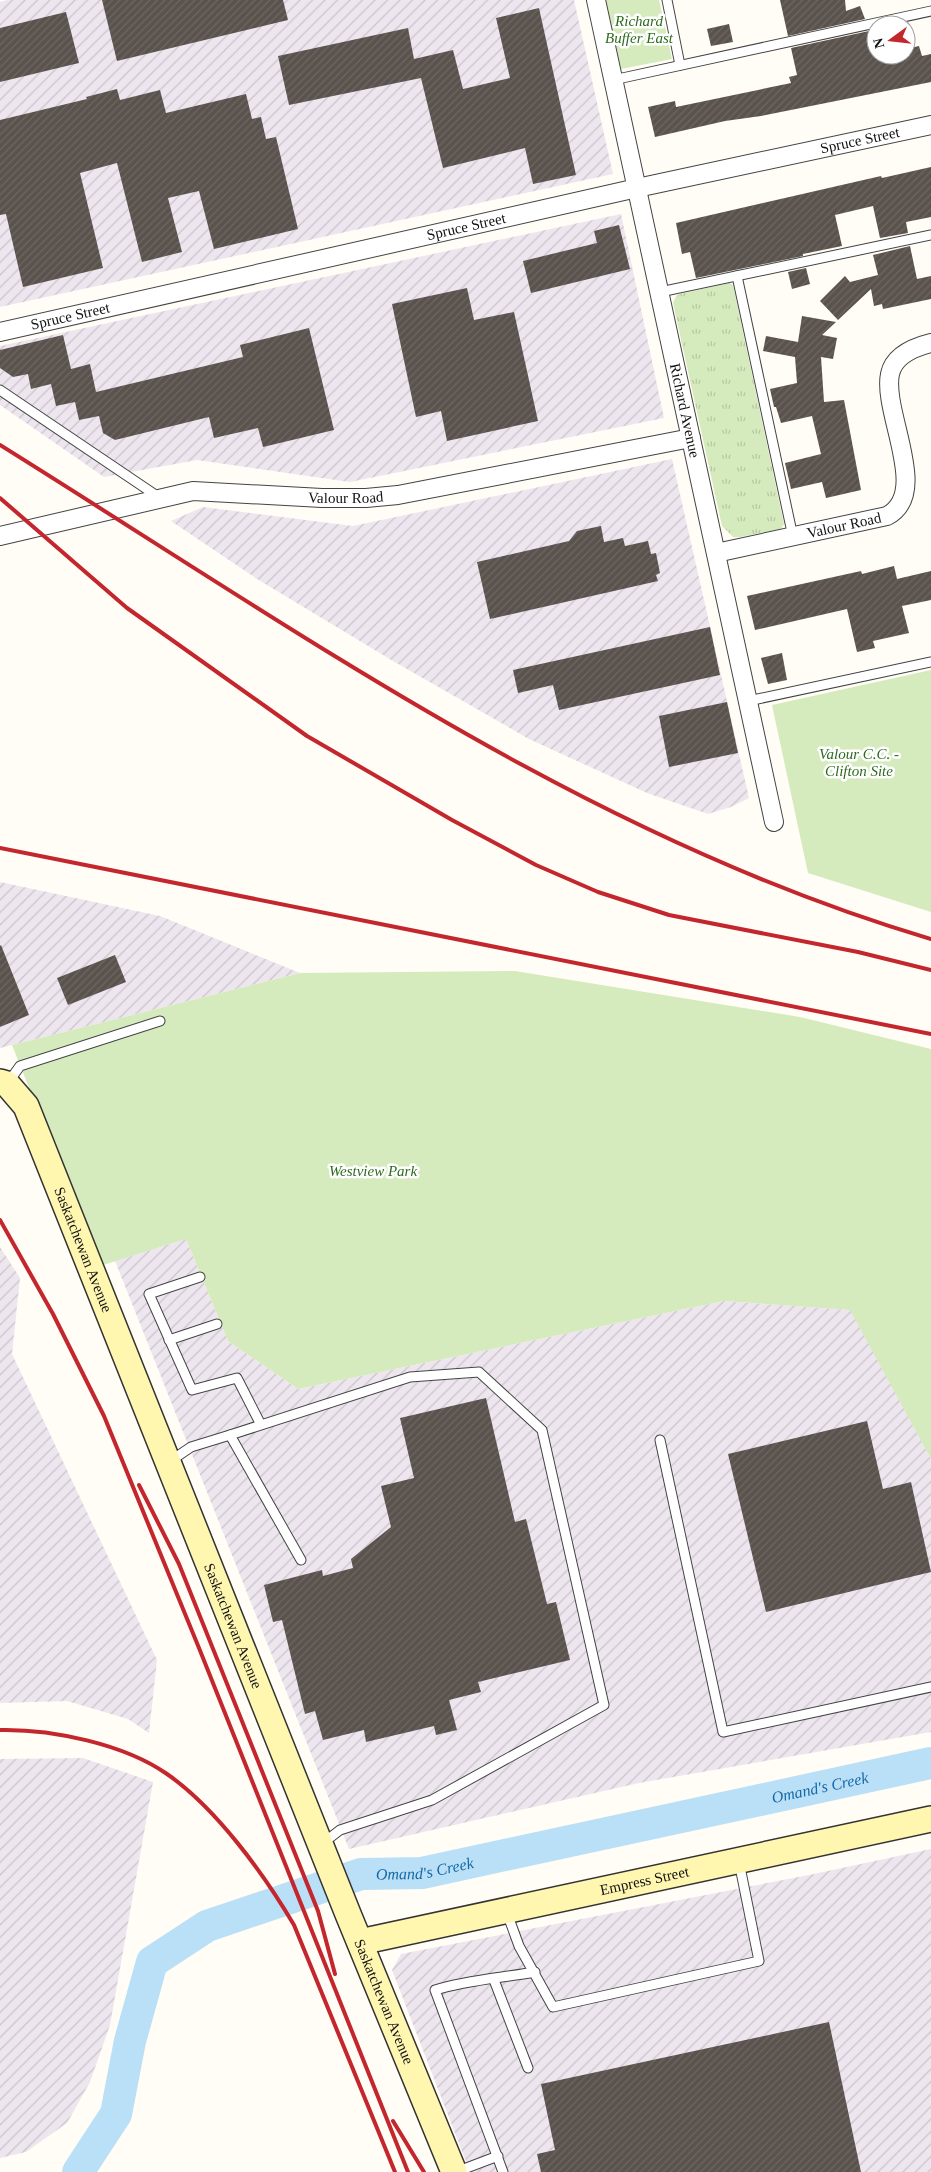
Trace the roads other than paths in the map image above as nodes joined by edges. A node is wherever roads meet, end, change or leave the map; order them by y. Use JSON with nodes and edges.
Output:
{"nodes":[{"id":1,"x":596,"y":0,"type":"edge"},
{"id":2,"x":667,"y":0,"type":"edge"},
{"id":3,"x":931,"y":11,"type":"edge"},
{"id":4,"x":680,"y":65,"type":"junction"},
{"id":5,"x":613,"y":80,"type":"junction"},
{"id":6,"x":931,"y":125,"type":"edge"},
{"id":7,"x":637,"y":188,"type":"junction"},
{"id":8,"x":931,"y":235,"type":"edge"},
{"id":9,"x":737,"y":276,"type":"junction"},
{"id":10,"x":660,"y":292,"type":"junction"},
{"id":11,"x":0,"y":332,"type":"edge"},
{"id":12,"x":931,"y":344,"type":"edge"},
{"id":13,"x":0,"y":390,"type":"edge"},
{"id":14,"x":691,"y":438,"type":"junction"},
{"id":15,"x":160,"y":498,"type":"junction"},
{"id":16,"x":0,"y":536,"type":"edge"},
{"id":17,"x":793,"y":537,"type":"junction"},
{"id":18,"x":716,"y":553,"type":"junction"},
{"id":19,"x":931,"y":662,"type":"edge"},
{"id":20,"x":748,"y":701,"type":"junction"},
{"id":21,"x":774,"y":822,"type":"dead end"},
{"id":22,"x":160,"y":1021,"type":"dead end"},
{"id":23,"x":3,"y":1083,"type":"edge"},
{"id":24,"x":200,"y":1277,"type":"dead end"},
{"id":25,"x":217,"y":1324,"type":"dead end"},
{"id":26,"x":169,"y":1340,"type":"junction"},
{"id":27,"x":260,"y":1424,"type":"junction"},
{"id":28,"x":230,"y":1434,"type":"junction"},
{"id":29,"x":660,"y":1440,"type":"dead end"},
{"id":30,"x":169,"y":1462,"type":"junction"},
{"id":31,"x":301,"y":1560,"type":"dead end"},
{"id":32,"x":931,"y":1687,"type":"edge"},
{"id":33,"x":931,"y":1819,"type":"edge"},
{"id":34,"x":322,"y":1844,"type":"junction"},
{"id":35,"x":738,"y":1860,"type":"junction"},
{"id":36,"x":506,"y":1910,"type":"junction"},
{"id":37,"x":360,"y":1942,"type":"junction"},
{"id":38,"x":535,"y":1972,"type":"junction"},
{"id":39,"x":494,"y":1980,"type":"junction"},
{"id":40,"x":528,"y":2068,"type":"dead end"},
{"id":41,"x":498,"y":2156,"type":"junction"},
{"id":42,"x":455,"y":2172,"type":"edge"},
{"id":43,"x":503,"y":2172,"type":"edge"}],
"edges":[{"from":1,"to":5,"type":"street","name":"Richard Avenue"},
{"from":2,"to":4,"type":"lane"},
{"from":3,"to":4,"type":"lane"},
{"from":4,"to":5,"type":"lane"},
{"from":5,"to":7,"type":"street","name":"Richard Avenue"},
{"from":6,"to":7,"type":"street","name":"Spruce Street"},
{"from":7,"to":10,"type":"street","name":"Richard Avenue"},
{"from":7,"to":11,"type":"street","name":"Spruce Street"},
{"from":8,"to":9,"type":"lane"},
{"from":9,"to":10,"type":"lane"},
{"from":9,"to":17,"type":"lane"},
{"from":10,"to":14,"type":"street","name":"Richard Avenue"},
{"from":12,"to":17,"type":"street","name":"Valour Road"},
{"from":13,"to":15,"type":"lane"},
{"from":14,"to":15,"type":"street","name":"Valour Road"},
{"from":14,"to":18,"type":"street","name":"Richard Avenue"},
{"from":15,"to":16,"type":"street","name":"Valour Road"},
{"from":17,"to":18,"type":"street","name":"Valour Road"},
{"from":18,"to":20,"type":"street","name":"Richard Avenue"},
{"from":19,"to":20,"type":"lane"},
{"from":20,"to":21,"type":"street","name":"Richard Avenue"},
{"from":22,"to":23,"type":"lane"},
{"from":23,"to":30,"type":"street","name":"Saskatchewan Avenue"},
{"from":24,"to":26,"type":"lane"},
{"from":25,"to":26,"type":"lane"},
{"from":26,"to":27,"type":"lane"},
{"from":27,"to":28,"type":"lane"},
{"from":27,"to":34,"type":"lane"},
{"from":28,"to":30,"type":"lane"},
{"from":28,"to":31,"type":"lane"},
{"from":29,"to":32,"type":"lane"},
{"from":30,"to":34,"type":"street","name":"Saskatchewan Avenue"},
{"from":33,"to":35,"type":"street","name":"Empress Street"},
{"from":34,"to":37,"type":"street","name":"Saskatchewan Avenue"},
{"from":35,"to":36,"type":"street","name":"Empress Street"},
{"from":35,"to":38,"type":"lane"},
{"from":36,"to":37,"type":"street","name":"Empress Street"},
{"from":36,"to":38,"type":"lane"},
{"from":37,"to":42,"type":"street","name":"Saskatchewan Avenue"},
{"from":38,"to":39,"type":"lane"},
{"from":39,"to":40,"type":"lane"},
{"from":39,"to":41,"type":"lane"},
{"from":41,"to":42,"type":"lane"},
{"from":41,"to":43,"type":"lane"}]}
